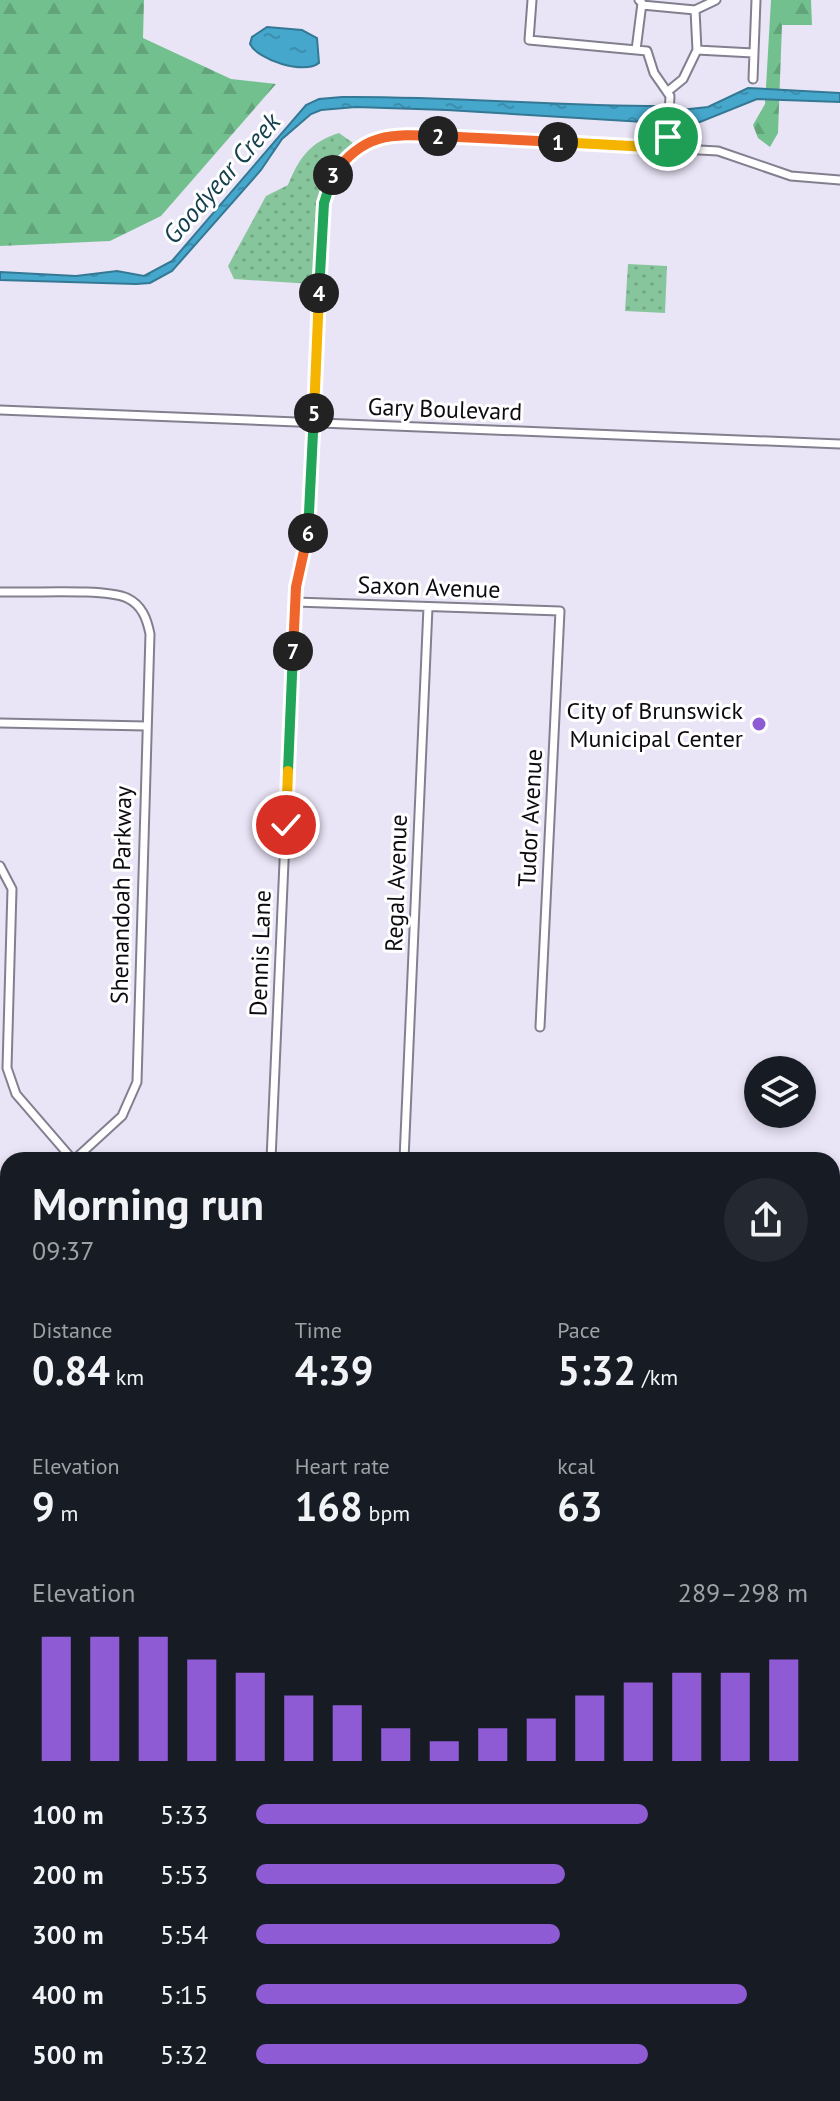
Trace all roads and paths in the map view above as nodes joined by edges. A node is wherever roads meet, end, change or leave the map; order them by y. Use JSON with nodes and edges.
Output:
{"nodes":[{"id":1,"x":532,"y":0,"type":"edge"},
{"id":2,"x":716,"y":0,"type":"edge"},
{"id":3,"x":756,"y":0,"type":"edge"},
{"id":4,"x":641,"y":3,"type":"edge"},
{"id":5,"x":695,"y":10,"type":"junction"},
{"id":6,"x":636,"y":50,"type":"junction"},
{"id":7,"x":697,"y":50,"type":"junction"},
{"id":8,"x":753,"y":53,"type":"junction"},
{"id":9,"x":753,"y":79,"type":"dead end"},
{"id":10,"x":667,"y":92,"type":"junction"},
{"id":11,"x":667,"y":148,"type":"junction"},
{"id":12,"x":840,"y":180,"type":"edge"},
{"id":13,"x":0,"y":410,"type":"edge"},
{"id":14,"x":313,"y":425,"type":"junction"},
{"id":15,"x":840,"y":444,"type":"edge"},
{"id":16,"x":0,"y":592,"type":"edge"},
{"id":17,"x":295,"y":602,"type":"junction"},
{"id":18,"x":428,"y":607,"type":"junction"},
{"id":19,"x":560,"y":611,"type":"joint"},
{"id":20,"x":0,"y":723,"type":"edge"},
{"id":21,"x":146,"y":726,"type":"junction"},
{"id":22,"x":1,"y":868,"type":"edge"},
{"id":23,"x":540,"y":1027,"type":"dead end"},
{"id":24,"x":66,"y":1152,"type":"edge"},
{"id":25,"x":82,"y":1152,"type":"edge"},
{"id":26,"x":271,"y":1152,"type":"edge"},
{"id":27,"x":404,"y":1152,"type":"edge"}],
"edges":[{"from":1,"to":6,"type":"street"},
{"from":2,"to":5,"type":"street"},
{"from":3,"to":8,"type":"street"},
{"from":4,"to":5,"type":"street"},
{"from":4,"to":6,"type":"street"},
{"from":5,"to":7,"type":"street"},
{"from":6,"to":10,"type":"street"},
{"from":7,"to":8,"type":"street"},
{"from":7,"to":10,"type":"street"},
{"from":8,"to":9,"type":"street"},
{"from":10,"to":11,"type":"street"},
{"from":11,"to":12,"type":"street","name":"Dennis Lane"},
{"from":11,"to":14,"type":"street","name":"Dennis Lane"},
{"from":13,"to":14,"type":"street","name":"Gary Boulevard"},
{"from":14,"to":15,"type":"street","name":"Gary Boulevard"},
{"from":14,"to":17,"type":"street","name":"Dennis Lane"},
{"from":16,"to":21,"type":"street","name":"Shenandoah Parkway"},
{"from":17,"to":18,"type":"street","name":"Saxon Avenue"},
{"from":17,"to":26,"type":"street","name":"Dennis Lane"},
{"from":18,"to":19,"type":"street","name":"Saxon Avenue"},
{"from":18,"to":27,"type":"street","name":"Regal Avenue"},
{"from":19,"to":23,"type":"street","name":"Tudor Avenue"},
{"from":20,"to":21,"type":"street"},
{"from":21,"to":25,"type":"street","name":"Shenandoah Parkway"},
{"from":22,"to":24,"type":"street"}]}
